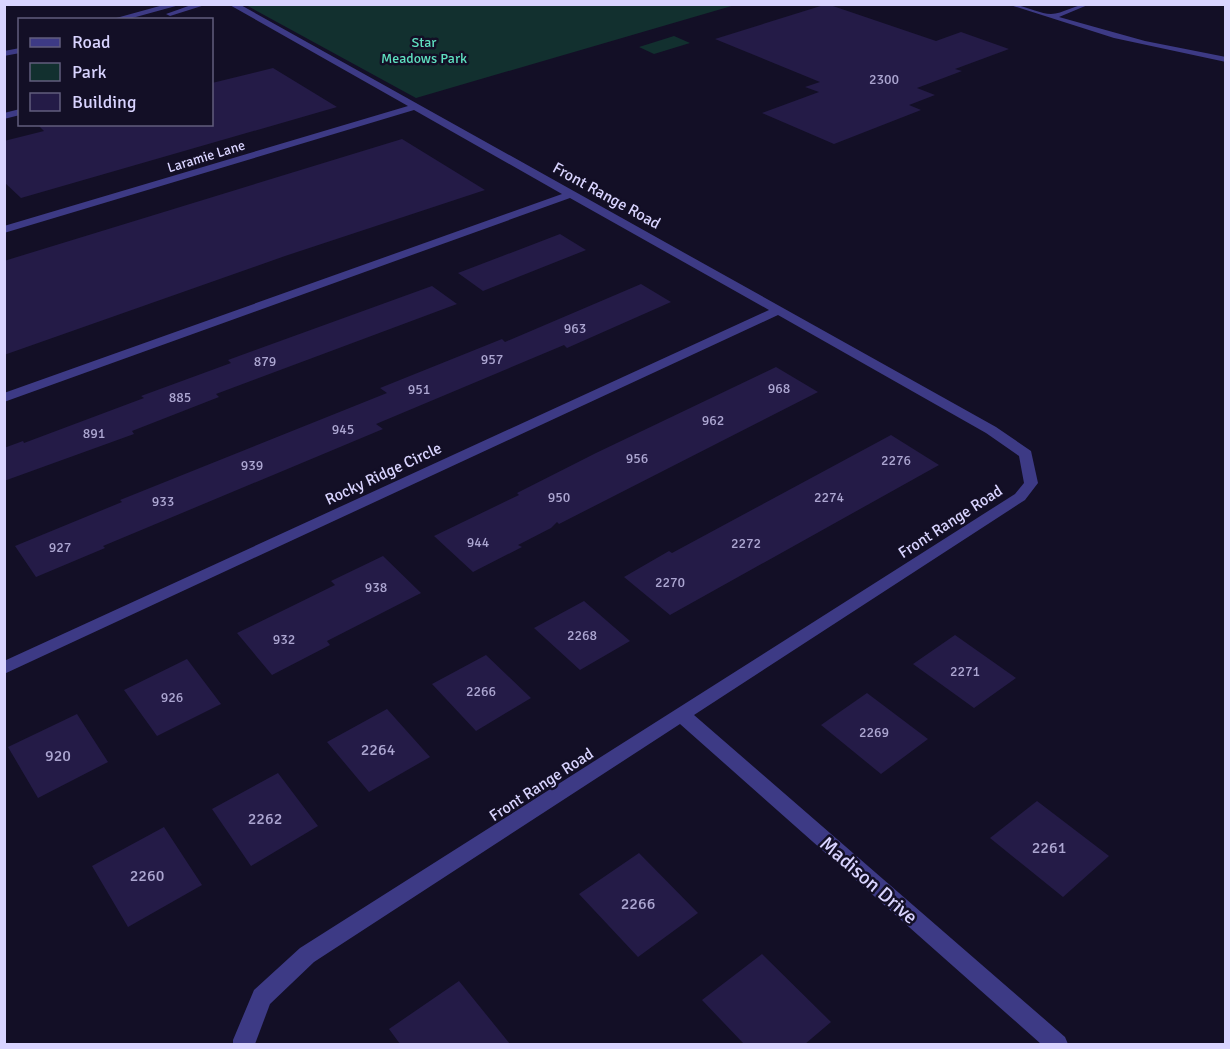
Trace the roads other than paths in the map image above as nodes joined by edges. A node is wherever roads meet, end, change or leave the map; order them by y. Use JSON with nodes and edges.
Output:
{"nodes":[{"id":1,"x":179,"y":4,"type":"edge"},
{"id":2,"x":204,"y":4,"type":"edge"},
{"id":3,"x":232,"y":4,"type":"edge"},
{"id":4,"x":1011,"y":4,"type":"edge"},
{"id":5,"x":1086,"y":4,"type":"edge"},
{"id":6,"x":1051,"y":17,"type":"junction"},
{"id":7,"x":121,"y":18,"type":"edge"},
{"id":8,"x":154,"y":18,"type":"edge"},
{"id":9,"x":1226,"y":60,"type":"edge"},
{"id":10,"x":415,"y":108,"type":"junction"},
{"id":11,"x":569,"y":195,"type":"junction"},
{"id":12,"x":4,"y":230,"type":"edge"},
{"id":13,"x":777,"y":311,"type":"junction"},
{"id":14,"x":4,"y":398,"type":"edge"},
{"id":15,"x":4,"y":668,"type":"edge"},
{"id":16,"x":681,"y":715,"type":"junction"},
{"id":17,"x":244,"y":1044,"type":"edge"},
{"id":18,"x":1057,"y":1044,"type":"edge"}],
"edges":[{"from":1,"to":7,"type":"street"},
{"from":2,"to":8,"type":"street"},
{"from":3,"to":10,"type":"street","name":"Front Range Road"},
{"from":4,"to":6,"type":"street"},
{"from":5,"to":6,"type":"street"},
{"from":6,"to":9,"type":"street"},
{"from":10,"to":11,"type":"street","name":"Front Range Road"},
{"from":10,"to":12,"type":"street","name":"Laramie Lane"},
{"from":11,"to":13,"type":"street","name":"Front Range Road"},
{"from":11,"to":14,"type":"street"},
{"from":13,"to":15,"type":"street","name":"Rocky Ridge Circle"},
{"from":13,"to":16,"type":"street","name":"Front Range Road"},
{"from":16,"to":17,"type":"street","name":"Front Range Road"},
{"from":16,"to":18,"type":"street","name":"Madison Drive"}]}
